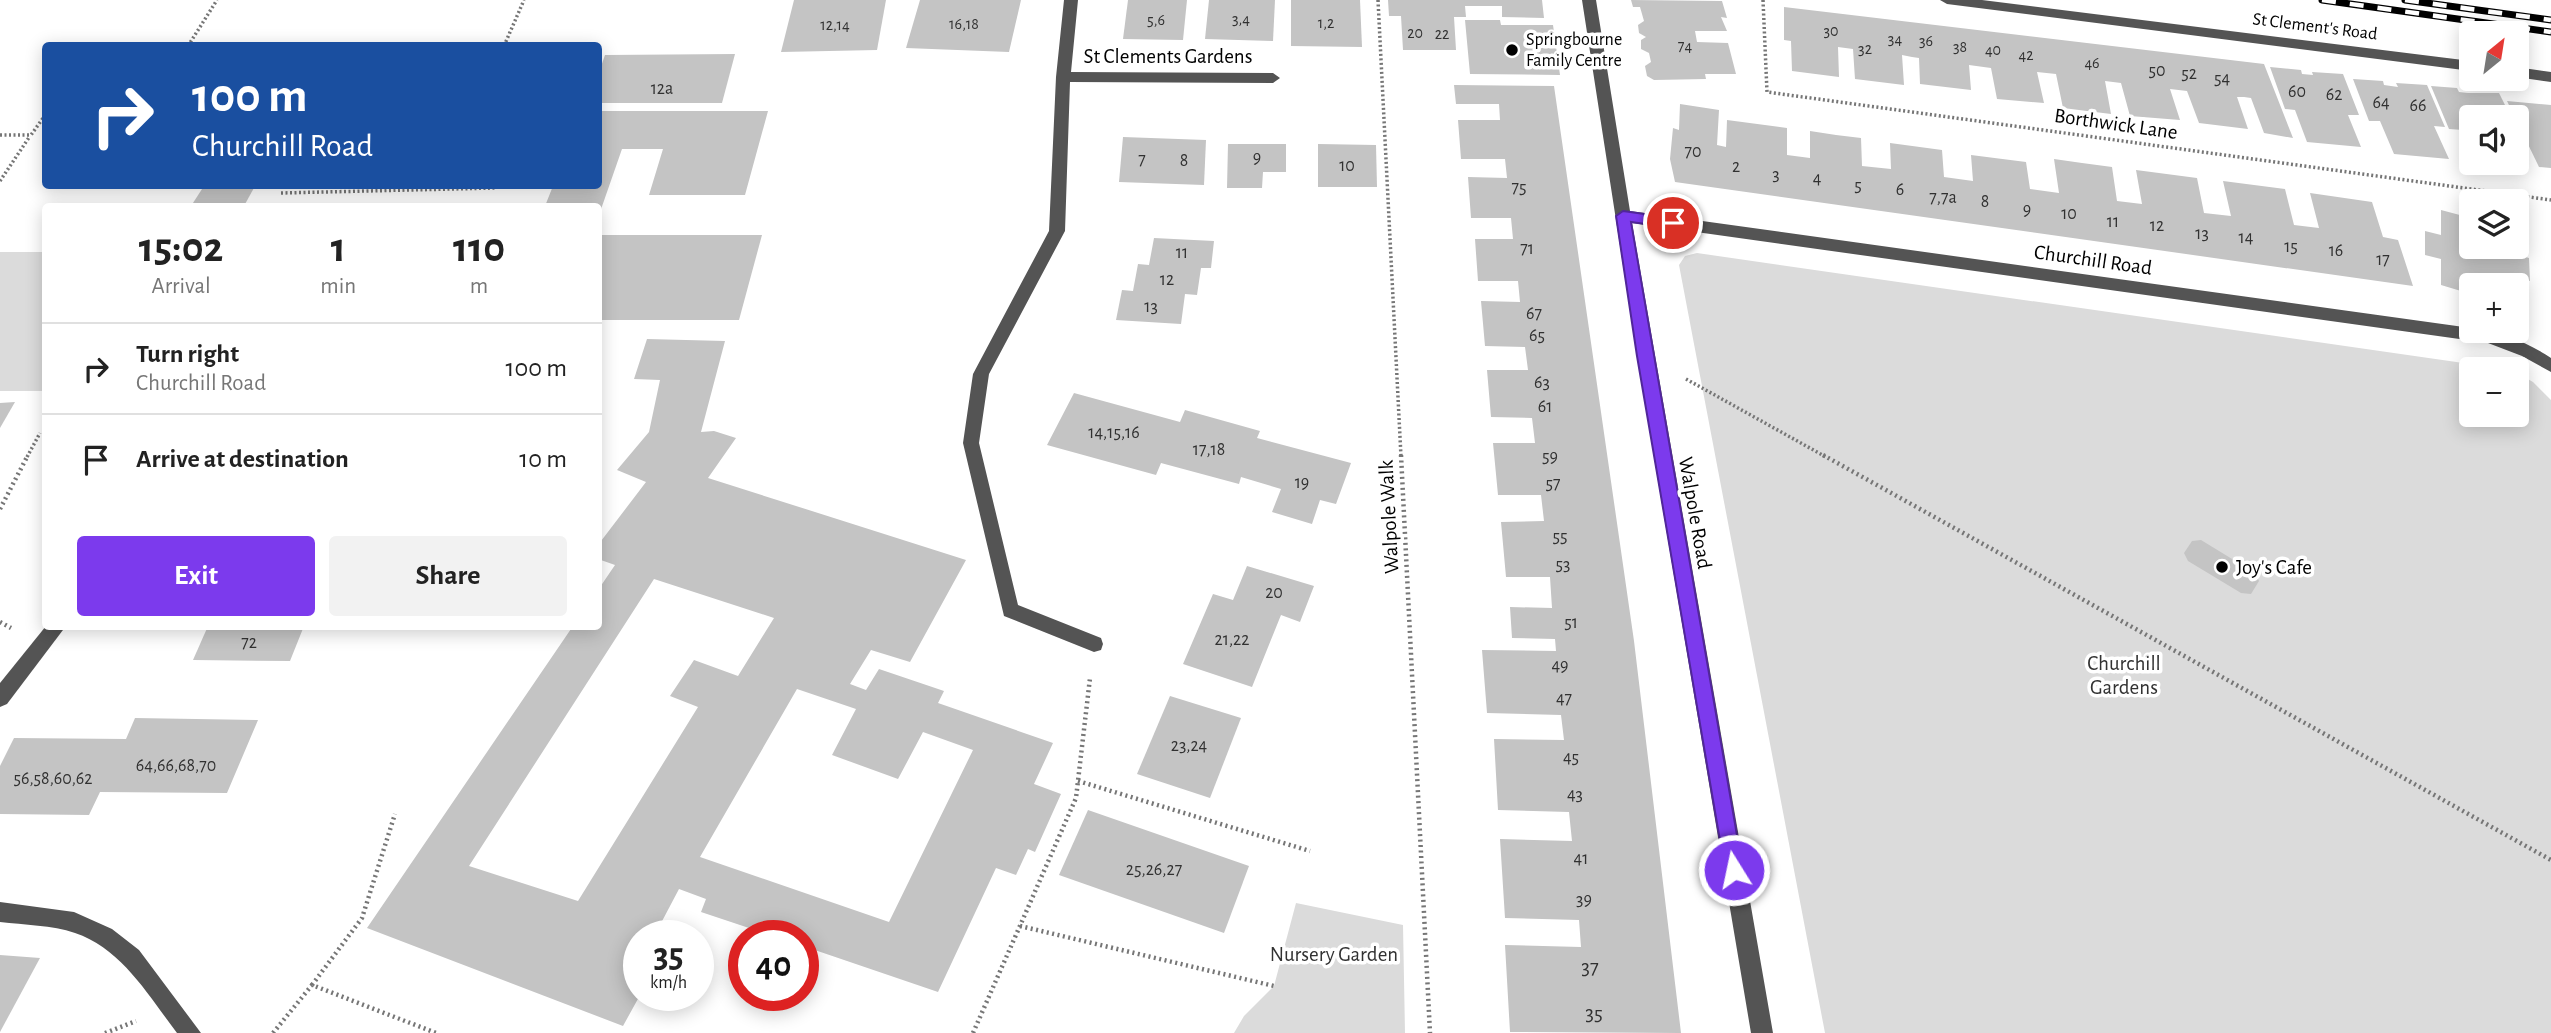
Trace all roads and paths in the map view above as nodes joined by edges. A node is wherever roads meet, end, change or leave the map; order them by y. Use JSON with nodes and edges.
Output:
{"nodes":[{"id":1,"x":217,"y":0,"type":"edge"},
{"id":2,"x":524,"y":0,"type":"edge"},
{"id":3,"x":1071,"y":0,"type":"edge"},
{"id":4,"x":1378,"y":0,"type":"edge"},
{"id":5,"x":1589,"y":0,"type":"edge"},
{"id":6,"x":1763,"y":0,"type":"edge"},
{"id":7,"x":1947,"y":0,"type":"edge"},
{"id":8,"x":191,"y":42,"type":"edge"},
{"id":9,"x":506,"y":42,"type":"edge"},
{"id":10,"x":2459,"y":64,"type":"edge"},
{"id":11,"x":2529,"y":73,"type":"edge"},
{"id":12,"x":1063,"y":76,"type":"junction"},
{"id":13,"x":2551,"y":76,"type":"edge"},
{"id":14,"x":1273,"y":78,"type":"dead end"},
{"id":15,"x":42,"y":120,"type":"edge"},
{"id":16,"x":0,"y":135,"type":"edge"},
{"id":17,"x":31,"y":135,"type":"junction"},
{"id":18,"x":0,"y":181,"type":"edge"},
{"id":19,"x":411,"y":189,"type":"edge"},
{"id":20,"x":281,"y":193,"type":"dead end"},
{"id":21,"x":2551,"y":200,"type":"edge"},
{"id":22,"x":1623,"y":216,"type":"junction"},
{"id":23,"x":1644,"y":356,"type":"junction"},
{"id":24,"x":2551,"y":366,"type":"edge"},
{"id":25,"x":40,"y":433,"type":"dead end"},
{"id":26,"x":0,"y":509,"type":"edge"},
{"id":27,"x":54,"y":630,"type":"edge"},
{"id":28,"x":1094,"y":644,"type":"joint"},
{"id":29,"x":0,"y":698,"type":"edge"},
{"id":30,"x":1078,"y":781,"type":"junction"},
{"id":31,"x":395,"y":814,"type":"dead end"},
{"id":32,"x":1310,"y":851,"type":"dead end"},
{"id":33,"x":2551,"y":860,"type":"edge"},
{"id":34,"x":0,"y":912,"type":"edge"},
{"id":35,"x":1020,"y":926,"type":"junction"},
{"id":36,"x":312,"y":985,"type":"junction"},
{"id":37,"x":1274,"y":986,"type":"dead end"},
{"id":38,"x":190,"y":1033,"type":"edge"},
{"id":39,"x":274,"y":1033,"type":"edge"},
{"id":40,"x":436,"y":1033,"type":"edge"},
{"id":41,"x":973,"y":1033,"type":"edge"},
{"id":42,"x":1430,"y":1033,"type":"edge"},
{"id":43,"x":1762,"y":1033,"type":"edge"}],
"edges":[{"from":1,"to":8,"type":"path"},
{"from":2,"to":9,"type":"path"},
{"from":3,"to":12,"type":"street","name":"St Clements Gardens"},
{"from":4,"to":42,"type":"path","name":"Walpole Walk"},
{"from":5,"to":22,"type":"street","name":"Walpole Road"},
{"from":6,"to":21,"type":"path","name":"Borthwick Lane"},
{"from":7,"to":10,"type":"street","name":"St Clement's Road"},
{"from":11,"to":13,"type":"street"},
{"from":12,"to":14,"type":"street","name":"St Clements Gardens"},
{"from":12,"to":28,"type":"street","name":"St Clements Gardens"},
{"from":15,"to":17,"type":"path"},
{"from":16,"to":17,"type":"path"},
{"from":17,"to":18,"type":"path"},
{"from":19,"to":20,"type":"path"},
{"from":22,"to":23,"type":"street","name":"Walpole Road"},
{"from":22,"to":24,"type":"street","name":"Churchill Road"},
{"from":23,"to":33,"type":"path"},
{"from":23,"to":43,"type":"street","name":"Walpole Road"},
{"from":25,"to":26,"type":"path"},
{"from":27,"to":29,"type":"street"},
{"from":28,"to":30,"type":"path"},
{"from":30,"to":32,"type":"path"},
{"from":30,"to":35,"type":"path"},
{"from":31,"to":36,"type":"path"},
{"from":34,"to":38,"type":"street"},
{"from":35,"to":37,"type":"path"},
{"from":35,"to":41,"type":"path"},
{"from":36,"to":39,"type":"path"},
{"from":36,"to":40,"type":"path"}]}
